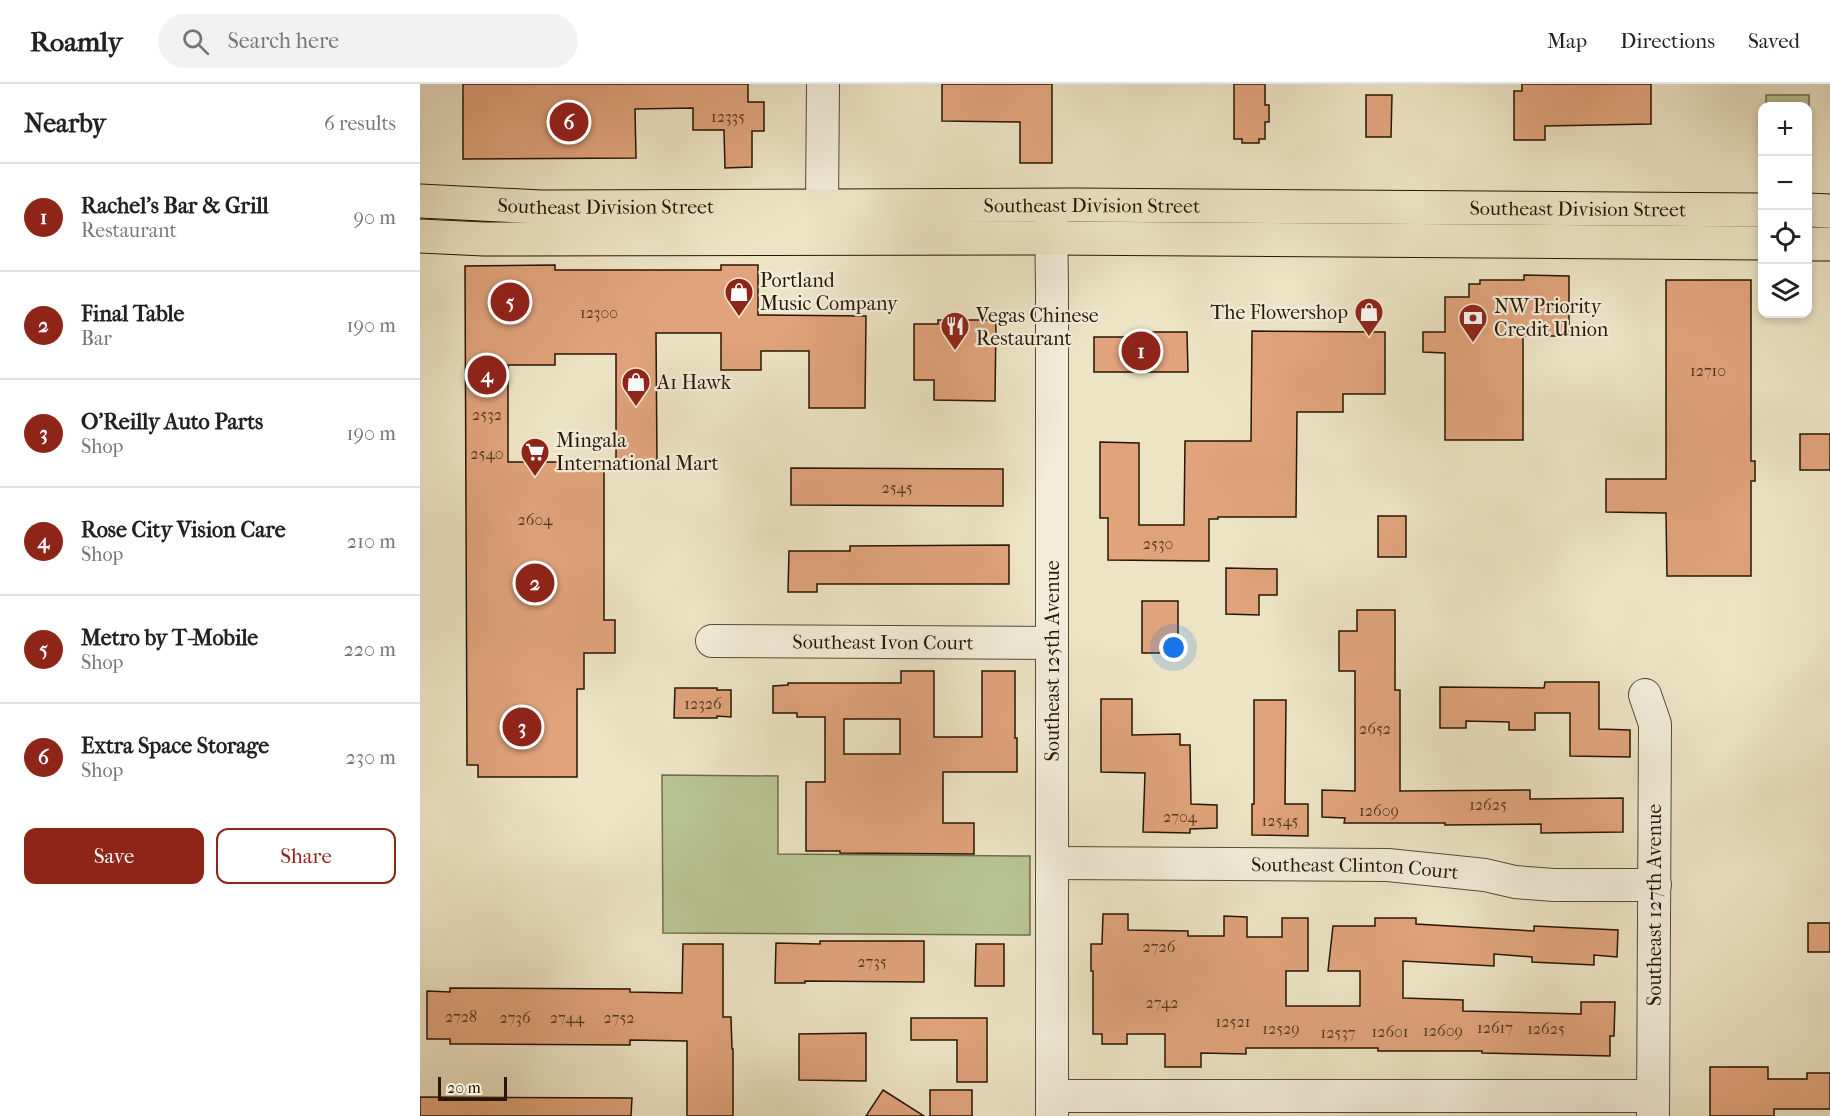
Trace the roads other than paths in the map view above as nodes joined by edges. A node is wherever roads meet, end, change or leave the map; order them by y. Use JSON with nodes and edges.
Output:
{"nodes":[{"id":1,"x":823,"y":84,"type":"edge"},
{"id":2,"x":420,"y":201,"type":"edge"},
{"id":3,"x":1051,"y":205,"type":"junction"},
{"id":4,"x":822,"y":206,"type":"junction"},
{"id":5,"x":1758,"y":210,"type":"edge"},
{"id":6,"x":1812,"y":210,"type":"edge"},
{"id":7,"x":1830,"y":211,"type":"edge"},
{"id":8,"x":420,"y":236,"type":"edge"},
{"id":9,"x":782,"y":238,"type":"junction"},
{"id":10,"x":1051,"y":238,"type":"junction"},
{"id":11,"x":1758,"y":243,"type":"edge"},
{"id":12,"x":1812,"y":244,"type":"edge"},
{"id":13,"x":1830,"y":244,"type":"edge"},
{"id":14,"x":712,"y":641,"type":"dead end"},
{"id":15,"x":1052,"y":643,"type":"junction"},
{"id":16,"x":1645,"y":695,"type":"dead end"},
{"id":17,"x":1052,"y":863,"type":"junction"},
{"id":18,"x":1655,"y":885,"type":"junction"},
{"id":19,"x":1052,"y":1106,"type":"edge"},
{"id":20,"x":1653,"y":1106,"type":"edge"}],
"edges":[{"from":1,"to":4,"type":"street"},
{"from":2,"to":4,"type":"main road","name":"Southeast Division Street"},
{"from":3,"to":4,"type":"main road","name":"Southeast Division Street"},
{"from":3,"to":5,"type":"main road","name":"Southeast Division Street"},
{"from":3,"to":10,"type":"street","name":"Southeast 125th Avenue"},
{"from":4,"to":9,"type":"main road"},
{"from":6,"to":7,"type":"main road"},
{"from":8,"to":9,"type":"main road","name":"Southeast Division Street"},
{"from":9,"to":10,"type":"main road","name":"Southeast Division Street"},
{"from":10,"to":11,"type":"main road","name":"Southeast Division Street"},
{"from":10,"to":15,"type":"street","name":"Southeast 125th Avenue"},
{"from":12,"to":13,"type":"main road"},
{"from":14,"to":15,"type":"street","name":"Southeast Ivon Court"},
{"from":15,"to":17,"type":"street","name":"Southeast 125th Avenue"},
{"from":16,"to":18,"type":"street","name":"Southeast 127th Avenue"},
{"from":17,"to":18,"type":"street","name":"Southeast Clinton Court"},
{"from":17,"to":19,"type":"street","name":"Southeast 125th Avenue"},
{"from":18,"to":20,"type":"street","name":"Southeast 127th Avenue"},
{"from":19,"to":20,"type":"street"}]}
